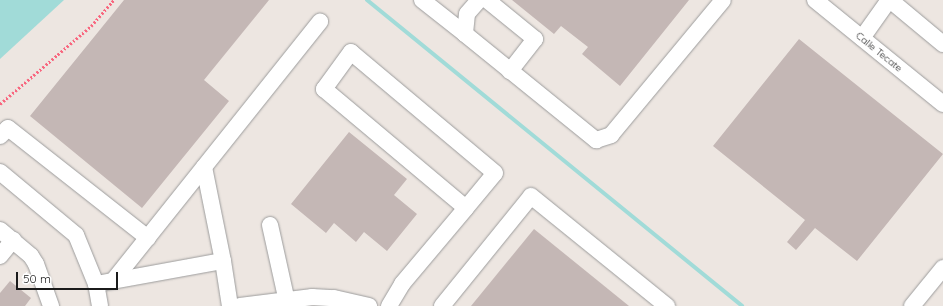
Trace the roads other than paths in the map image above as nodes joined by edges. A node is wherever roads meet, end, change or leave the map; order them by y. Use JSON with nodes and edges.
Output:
{"nodes":[{"id":1,"x":422,"y":0,"type":"edge"},
{"id":2,"x":479,"y":0,"type":"edge"},
{"id":3,"x":487,"y":0,"type":"edge"},
{"id":4,"x":723,"y":0,"type":"edge"},
{"id":5,"x":815,"y":0,"type":"edge"},
{"id":6,"x":889,"y":0,"type":"edge"},
{"id":7,"x":320,"y":22,"type":"dead end"},
{"id":8,"x":465,"y":34,"type":"junction"},
{"id":9,"x":862,"y":38,"type":"junction"},
{"id":10,"x":943,"y":44,"type":"edge"},
{"id":11,"x":510,"y":71,"type":"junction"},
{"id":12,"x":943,"y":104,"type":"edge"},
{"id":13,"x":0,"y":136,"type":"edge"},
{"id":14,"x":204,"y":167,"type":"junction"},
{"id":15,"x":0,"y":172,"type":"edge"},
{"id":16,"x":466,"y":208,"type":"junction"},
{"id":17,"x":270,"y":225,"type":"dead end"},
{"id":18,"x":0,"y":230,"type":"edge"},
{"id":19,"x":148,"y":238,"type":"junction"},
{"id":20,"x":13,"y":240,"type":"junction"},
{"id":21,"x":0,"y":256,"type":"edge"},
{"id":22,"x":223,"y":261,"type":"junction"},
{"id":23,"x":943,"y":268,"type":"edge"},
{"id":24,"x":113,"y":281,"type":"junction"},
{"id":25,"x":96,"y":284,"type":"junction"},
{"id":26,"x":286,"y":302,"type":"edge"},
{"id":27,"x":256,"y":304,"type":"edge"},
{"id":28,"x":51,"y":306,"type":"edge"},
{"id":29,"x":100,"y":306,"type":"edge"},
{"id":30,"x":230,"y":306,"type":"edge"},
{"id":31,"x":240,"y":306,"type":"edge"},
{"id":32,"x":368,"y":306,"type":"edge"},
{"id":33,"x":389,"y":306,"type":"edge"},
{"id":34,"x":442,"y":306,"type":"edge"},
{"id":35,"x":667,"y":306,"type":"edge"},
{"id":36,"x":912,"y":306,"type":"edge"}],
"edges":[{"from":1,"to":8,"type":"street"},
{"from":2,"to":8,"type":"street"},
{"from":3,"to":11,"type":"street"},
{"from":4,"to":11,"type":"street"},
{"from":5,"to":9,"type":"street","name":"Calle Tecate"},
{"from":6,"to":9,"type":"street"},
{"from":6,"to":10,"type":"street"},
{"from":7,"to":14,"type":"street"},
{"from":8,"to":11,"type":"street"},
{"from":9,"to":12,"type":"street","name":"Calle Tecate"},
{"from":13,"to":19,"type":"street"},
{"from":14,"to":19,"type":"street"},
{"from":14,"to":22,"type":"street"},
{"from":15,"to":25,"type":"street"},
{"from":16,"to":16,"type":"street"},
{"from":16,"to":33,"type":"street"},
{"from":17,"to":26,"type":"street"},
{"from":18,"to":20,"type":"street"},
{"from":19,"to":24,"type":"street"},
{"from":20,"to":21,"type":"street"},
{"from":20,"to":28,"type":"street"},
{"from":22,"to":24,"type":"street"},
{"from":22,"to":30,"type":"street"},
{"from":23,"to":36,"type":"street"},
{"from":24,"to":25,"type":"street"},
{"from":25,"to":29,"type":"street"},
{"from":26,"to":27,"type":"street"},
{"from":26,"to":32,"type":"street"},
{"from":27,"to":31,"type":"street"},
{"from":34,"to":35,"type":"street"}]}
